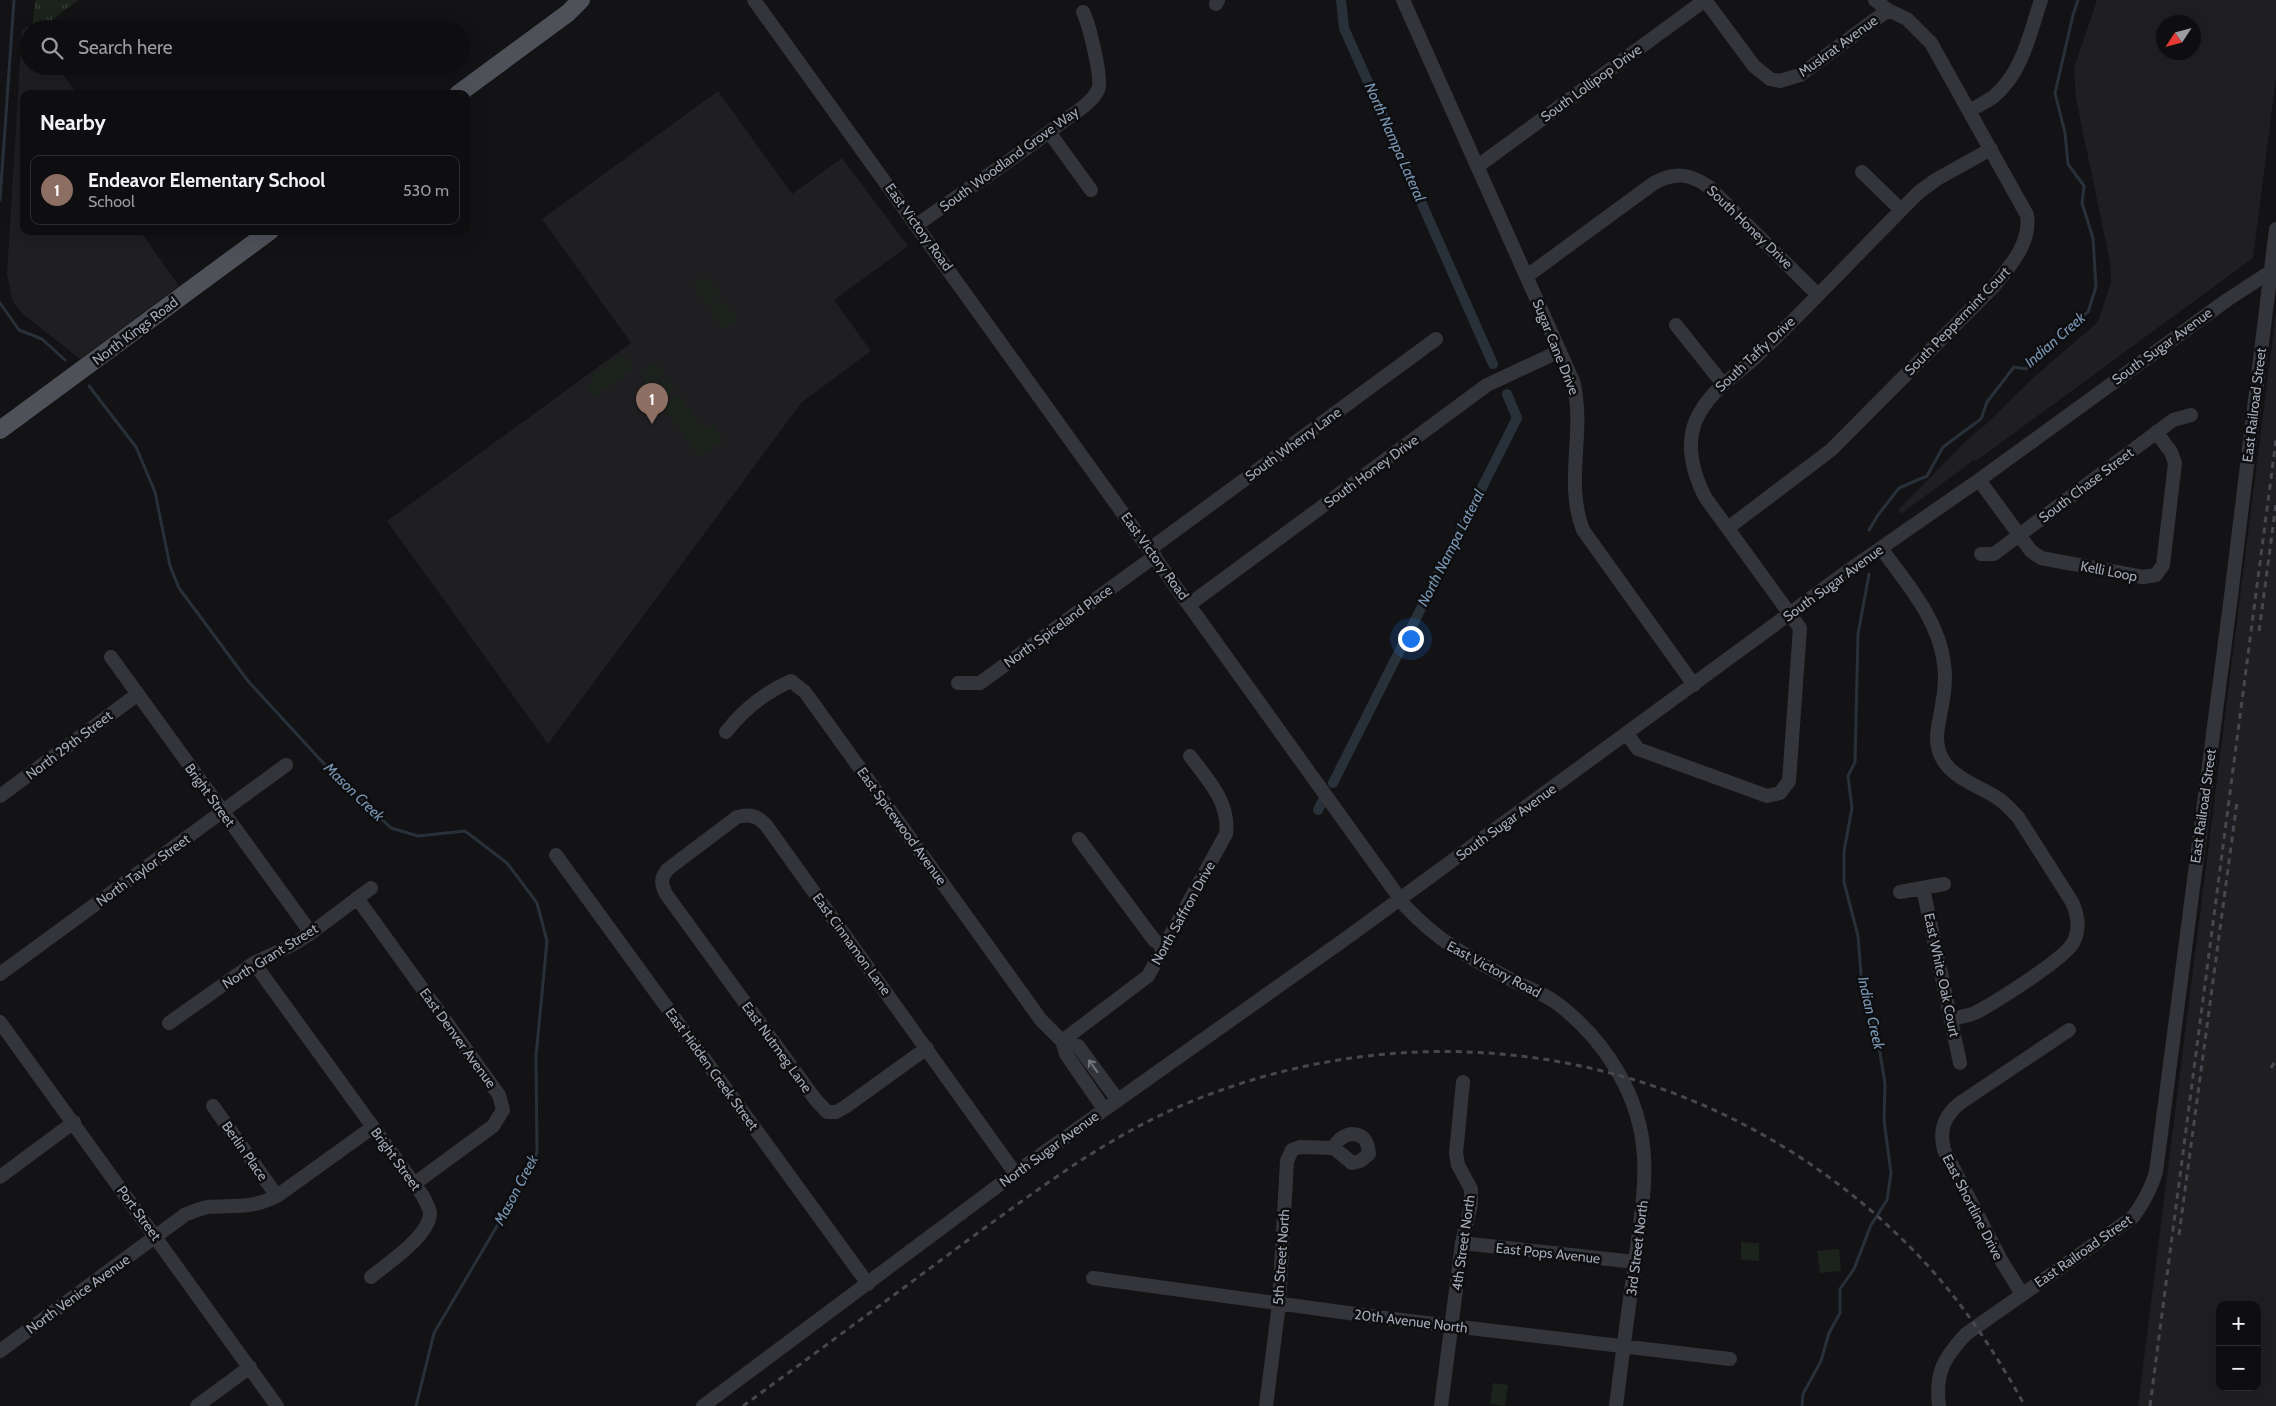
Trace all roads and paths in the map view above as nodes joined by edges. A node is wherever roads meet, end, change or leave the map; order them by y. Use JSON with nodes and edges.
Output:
{"nodes":[{"id":1,"x":581,"y":0,"type":"edge"},
{"id":2,"x":592,"y":0,"type":"edge"},
{"id":3,"x":1403,"y":0,"type":"edge"},
{"id":4,"x":1705,"y":0,"type":"edge"},
{"id":5,"x":1875,"y":0,"type":"edge"},
{"id":6,"x":2041,"y":0,"type":"edge"},
{"id":7,"x":756,"y":1,"type":"edge"},
{"id":8,"x":1888,"y":10,"type":"junction"},
{"id":9,"x":1083,"y":12,"type":"dead end"},
{"id":10,"x":568,"y":13,"type":"junction"},
{"id":11,"x":463,"y":90,"type":"edge"},
{"id":12,"x":1970,"y":111,"type":"junction"},
{"id":13,"x":1049,"y":132,"type":"junction"},
{"id":14,"x":1991,"y":150,"type":"junction"},
{"id":15,"x":1478,"y":166,"type":"junction"},
{"id":16,"x":1862,"y":172,"type":"dead end"},
{"id":17,"x":1090,"y":190,"type":"dead end"},
{"id":18,"x":1901,"y":210,"type":"junction"},
{"id":19,"x":917,"y":225,"type":"junction"},
{"id":20,"x":2276,"y":229,"type":"edge"},
{"id":21,"x":265,"y":235,"type":"edge"},
{"id":22,"x":2270,"y":272,"type":"junction"},
{"id":23,"x":1527,"y":276,"type":"junction"},
{"id":24,"x":1817,"y":294,"type":"junction"},
{"id":25,"x":1676,"y":325,"type":"dead end"},
{"id":26,"x":1436,"y":340,"type":"dead end"},
{"id":27,"x":1560,"y":351,"type":"junction"},
{"id":28,"x":1723,"y":384,"type":"junction"},
{"id":29,"x":2191,"y":415,"type":"dead end"},
{"id":30,"x":0,"y":430,"type":"edge"},
{"id":31,"x":2156,"y":432,"type":"junction"},
{"id":32,"x":1979,"y":480,"type":"junction"},
{"id":33,"x":1728,"y":528,"type":"junction"},
{"id":34,"x":2019,"y":535,"type":"junction"},
{"id":35,"x":1882,"y":548,"type":"junction"},
{"id":36,"x":1152,"y":552,"type":"junction"},
{"id":37,"x":1981,"y":554,"type":"dead end"},
{"id":38,"x":1190,"y":604,"type":"junction"},
{"id":39,"x":1790,"y":614,"type":"junction"},
{"id":40,"x":111,"y":657,"type":"dead end"},
{"id":41,"x":958,"y":683,"type":"dead end"},
{"id":42,"x":1694,"y":685,"type":"junction"},
{"id":43,"x":138,"y":694,"type":"junction"},
{"id":44,"x":726,"y":732,"type":"dead end"},
{"id":45,"x":1627,"y":734,"type":"junction"},
{"id":46,"x":1190,"y":756,"type":"dead end"},
{"id":47,"x":286,"y":765,"type":"dead end"},
{"id":48,"x":0,"y":796,"type":"edge"},
{"id":49,"x":222,"y":812,"type":"junction"},
{"id":50,"x":1079,"y":839,"type":"dead end"},
{"id":51,"x":556,"y":855,"type":"dead end"},
{"id":52,"x":661,"y":881,"type":"joint"},
{"id":53,"x":1944,"y":884,"type":"dead end"},
{"id":54,"x":370,"y":888,"type":"dead end"},
{"id":55,"x":1923,"y":888,"type":"junction"},
{"id":56,"x":1900,"y":892,"type":"dead end"},
{"id":57,"x":357,"y":898,"type":"junction"},
{"id":58,"x":1400,"y":899,"type":"junction"},
{"id":59,"x":311,"y":933,"type":"junction"},
{"id":60,"x":1165,"y":947,"type":"junction"},
{"id":61,"x":254,"y":963,"type":"junction"},
{"id":62,"x":0,"y":974,"type":"edge"},
{"id":63,"x":1951,"y":1019,"type":"junction"},
{"id":64,"x":0,"y":1022,"type":"edge"},
{"id":65,"x":169,"y":1022,"type":"dead end"},
{"id":66,"x":2069,"y":1030,"type":"dead end"},
{"id":67,"x":1062,"y":1041,"type":"junction"},
{"id":68,"x":927,"y":1048,"type":"junction"},
{"id":69,"x":1960,"y":1063,"type":"dead end"},
{"id":70,"x":1463,"y":1082,"type":"dead end"},
{"id":71,"x":1628,"y":1092,"type":"joint"},
{"id":72,"x":1117,"y":1099,"type":"junction"},
{"id":73,"x":213,"y":1106,"type":"dead end"},
{"id":74,"x":1104,"y":1109,"type":"junction"},
{"id":75,"x":74,"y":1122,"type":"junction"},
{"id":76,"x":373,"y":1127,"type":"junction"},
{"id":77,"x":1334,"y":1148,"type":"dead end"},
{"id":78,"x":1015,"y":1173,"type":"junction"},
{"id":79,"x":0,"y":1177,"type":"edge"},
{"id":80,"x":414,"y":1184,"type":"junction"},
{"id":81,"x":277,"y":1196,"type":"junction"},
{"id":82,"x":156,"y":1236,"type":"junction"},
{"id":83,"x":1462,"y":1243,"type":"junction"},
{"id":84,"x":1635,"y":1262,"type":"junction"},
{"id":85,"x":371,"y":1277,"type":"dead end"},
{"id":86,"x":1093,"y":1278,"type":"dead end"},
{"id":87,"x":868,"y":1284,"type":"junction"},
{"id":88,"x":2022,"y":1294,"type":"junction"},
{"id":89,"x":1279,"y":1304,"type":"junction"},
{"id":90,"x":1451,"y":1326,"type":"junction"},
{"id":91,"x":1624,"y":1346,"type":"junction"},
{"id":92,"x":0,"y":1351,"type":"edge"},
{"id":93,"x":1730,"y":1358,"type":"dead end"},
{"id":94,"x":250,"y":1367,"type":"junction"},
{"id":95,"x":197,"y":1406,"type":"edge"},
{"id":96,"x":278,"y":1406,"type":"edge"},
{"id":97,"x":703,"y":1406,"type":"edge"},
{"id":98,"x":1266,"y":1406,"type":"edge"},
{"id":99,"x":1441,"y":1406,"type":"edge"},
{"id":100,"x":1616,"y":1406,"type":"edge"},
{"id":101,"x":1939,"y":1406,"type":"edge"}],
"edges":[{"from":1,"to":10,"type":"main road"},
{"from":2,"to":10,"type":"main road"},
{"from":3,"to":15,"type":"street","name":"Sugar Cane Drive"},
{"from":4,"to":8,"type":"street","name":"Muskrat Avenue"},
{"from":4,"to":15,"type":"street","name":"South Lollipop Drive"},
{"from":5,"to":8,"type":"street","name":"South Peppermint Court"},
{"from":6,"to":12,"type":"street"},
{"from":7,"to":19,"type":"street","name":"East Victory Road"},
{"from":8,"to":12,"type":"street","name":"South Peppermint Court"},
{"from":9,"to":13,"type":"street","name":"South Woodland Grove Way"},
{"from":10,"to":11,"type":"main road"},
{"from":12,"to":14,"type":"street","name":"South Peppermint Court"},
{"from":13,"to":17,"type":"street"},
{"from":13,"to":19,"type":"street","name":"South Woodland Grove Way"},
{"from":14,"to":18,"type":"street","name":"South Taffy Drive"},
{"from":14,"to":33,"type":"street","name":"South Peppermint Court"},
{"from":15,"to":23,"type":"street","name":"Sugar Cane Drive"},
{"from":16,"to":18,"type":"street"},
{"from":18,"to":24,"type":"street","name":"South Taffy Drive"},
{"from":19,"to":36,"type":"street","name":"East Victory Road"},
{"from":20,"to":22,"type":"street","name":"East Railroad Street"},
{"from":21,"to":30,"type":"main road","name":"North Kings Road"},
{"from":22,"to":32,"type":"street","name":"South Sugar Avenue"},
{"from":22,"to":88,"type":"street","name":"East Railroad Street"},
{"from":23,"to":24,"type":"street","name":"South Honey Drive"},
{"from":23,"to":27,"type":"street","name":"Sugar Cane Drive"},
{"from":24,"to":28,"type":"street","name":"South Taffy Drive"},
{"from":25,"to":28,"type":"street"},
{"from":26,"to":36,"type":"street","name":"South Wherry Lane"},
{"from":27,"to":38,"type":"street","name":"South Honey Drive"},
{"from":27,"to":42,"type":"street","name":"Sugar Cane Drive"},
{"from":28,"to":33,"type":"street","name":"South Taffy Drive"},
{"from":29,"to":31,"type":"street","name":"South Chase Street"},
{"from":31,"to":34,"type":"street","name":"South Chase Street"},
{"from":31,"to":34,"type":"street","name":"Kelli Loop"},
{"from":32,"to":34,"type":"street","name":"Kelli Loop"},
{"from":32,"to":35,"type":"street","name":"South Sugar Avenue"},
{"from":33,"to":39,"type":"street","name":"South Taffy Drive"},
{"from":34,"to":37,"type":"street","name":"South Chase Street"},
{"from":35,"to":39,"type":"street","name":"South Sugar Avenue"},
{"from":35,"to":63,"type":"street"},
{"from":36,"to":38,"type":"street","name":"East Victory Road"},
{"from":36,"to":41,"type":"street","name":"North Spiceland Place"},
{"from":38,"to":58,"type":"street","name":"East Victory Road"},
{"from":39,"to":42,"type":"street","name":"South Sugar Avenue"},
{"from":39,"to":45,"type":"street","name":"South Taffy Drive"},
{"from":40,"to":43,"type":"street","name":"Bright Street"},
{"from":42,"to":45,"type":"street","name":"South Sugar Avenue"},
{"from":43,"to":48,"type":"street","name":"North 29th Street"},
{"from":43,"to":49,"type":"street","name":"Bright Street"},
{"from":44,"to":67,"type":"street","name":"East Spicewood Avenue"},
{"from":45,"to":58,"type":"street","name":"South Sugar Avenue"},
{"from":46,"to":60,"type":"street","name":"North Saffron Drive"},
{"from":47,"to":49,"type":"street","name":"North Taylor Street"},
{"from":49,"to":59,"type":"street","name":"Bright Street"},
{"from":49,"to":62,"type":"street","name":"North Taylor Street"},
{"from":50,"to":60,"type":"street"},
{"from":51,"to":87,"type":"street","name":"East Hidden Creek Street"},
{"from":52,"to":68,"type":"street","name":"East Nutmeg Lane"},
{"from":52,"to":68,"type":"street","name":"East Cinnamon Lane"},
{"from":53,"to":55,"type":"street"},
{"from":54,"to":57,"type":"street","name":"North Grant Street"},
{"from":55,"to":56,"type":"street"},
{"from":55,"to":63,"type":"street","name":"East White Oak Court"},
{"from":57,"to":59,"type":"street","name":"North Grant Street"},
{"from":57,"to":80,"type":"street","name":"East Denver Avenue"},
{"from":58,"to":71,"type":"street","name":"East Victory Road"},
{"from":58,"to":72,"type":"street","name":"North Sugar Avenue"},
{"from":59,"to":61,"type":"street","name":"North Grant Street"},
{"from":60,"to":67,"type":"street","name":"North Saffron Drive"},
{"from":61,"to":65,"type":"street","name":"North Grant Street"},
{"from":61,"to":76,"type":"street","name":"Bright Street"},
{"from":63,"to":69,"type":"street","name":"East White Oak Court"},
{"from":64,"to":75,"type":"street","name":"Port Street"},
{"from":66,"to":88,"type":"street","name":"East Shortline Drive"},
{"from":72,"to":67,"type":"street","name":"East Spicewood Avenue","one_way":true},
{"from":67,"to":74,"type":"street","name":"East Spicewood Avenue"},
{"from":68,"to":78,"type":"street","name":"East Cinnamon Lane"},
{"from":70,"to":83,"type":"street","name":"4th Street North"},
{"from":71,"to":84,"type":"street","name":"3rd Street North"},
{"from":72,"to":74,"type":"street","name":"North Sugar Avenue"},
{"from":73,"to":81,"type":"street","name":"Berlin Place"},
{"from":74,"to":78,"type":"street","name":"North Sugar Avenue"},
{"from":75,"to":79,"type":"street"},
{"from":75,"to":82,"type":"street","name":"Port Street"},
{"from":76,"to":80,"type":"street","name":"Bright Street"},
{"from":76,"to":81,"type":"street","name":"North Venice Avenue"},
{"from":77,"to":89,"type":"street","name":"5th Street North"},
{"from":78,"to":87,"type":"street","name":"North Sugar Avenue"},
{"from":80,"to":85,"type":"street","name":"Bright Street"},
{"from":81,"to":82,"type":"street","name":"North Venice Avenue"},
{"from":82,"to":92,"type":"street","name":"North Venice Avenue"},
{"from":82,"to":94,"type":"street","name":"Port Street"},
{"from":83,"to":84,"type":"street","name":"East Pops Avenue"},
{"from":83,"to":90,"type":"street","name":"4th Street North"},
{"from":84,"to":91,"type":"street","name":"3rd Street North"},
{"from":86,"to":89,"type":"street","name":"20th Avenue North"},
{"from":87,"to":97,"type":"street","name":"North Sugar Avenue"},
{"from":88,"to":101,"type":"street","name":"East Railroad Street"},
{"from":89,"to":90,"type":"street","name":"20th Avenue North"},
{"from":89,"to":98,"type":"street","name":"5th Street North"},
{"from":90,"to":91,"type":"street","name":"20th Avenue North"},
{"from":90,"to":99,"type":"street","name":"4th Street North"},
{"from":91,"to":93,"type":"street","name":"20th Avenue North"},
{"from":91,"to":100,"type":"street","name":"3rd Street North"},
{"from":94,"to":95,"type":"street"},
{"from":94,"to":96,"type":"street","name":"Port Street"}]}
